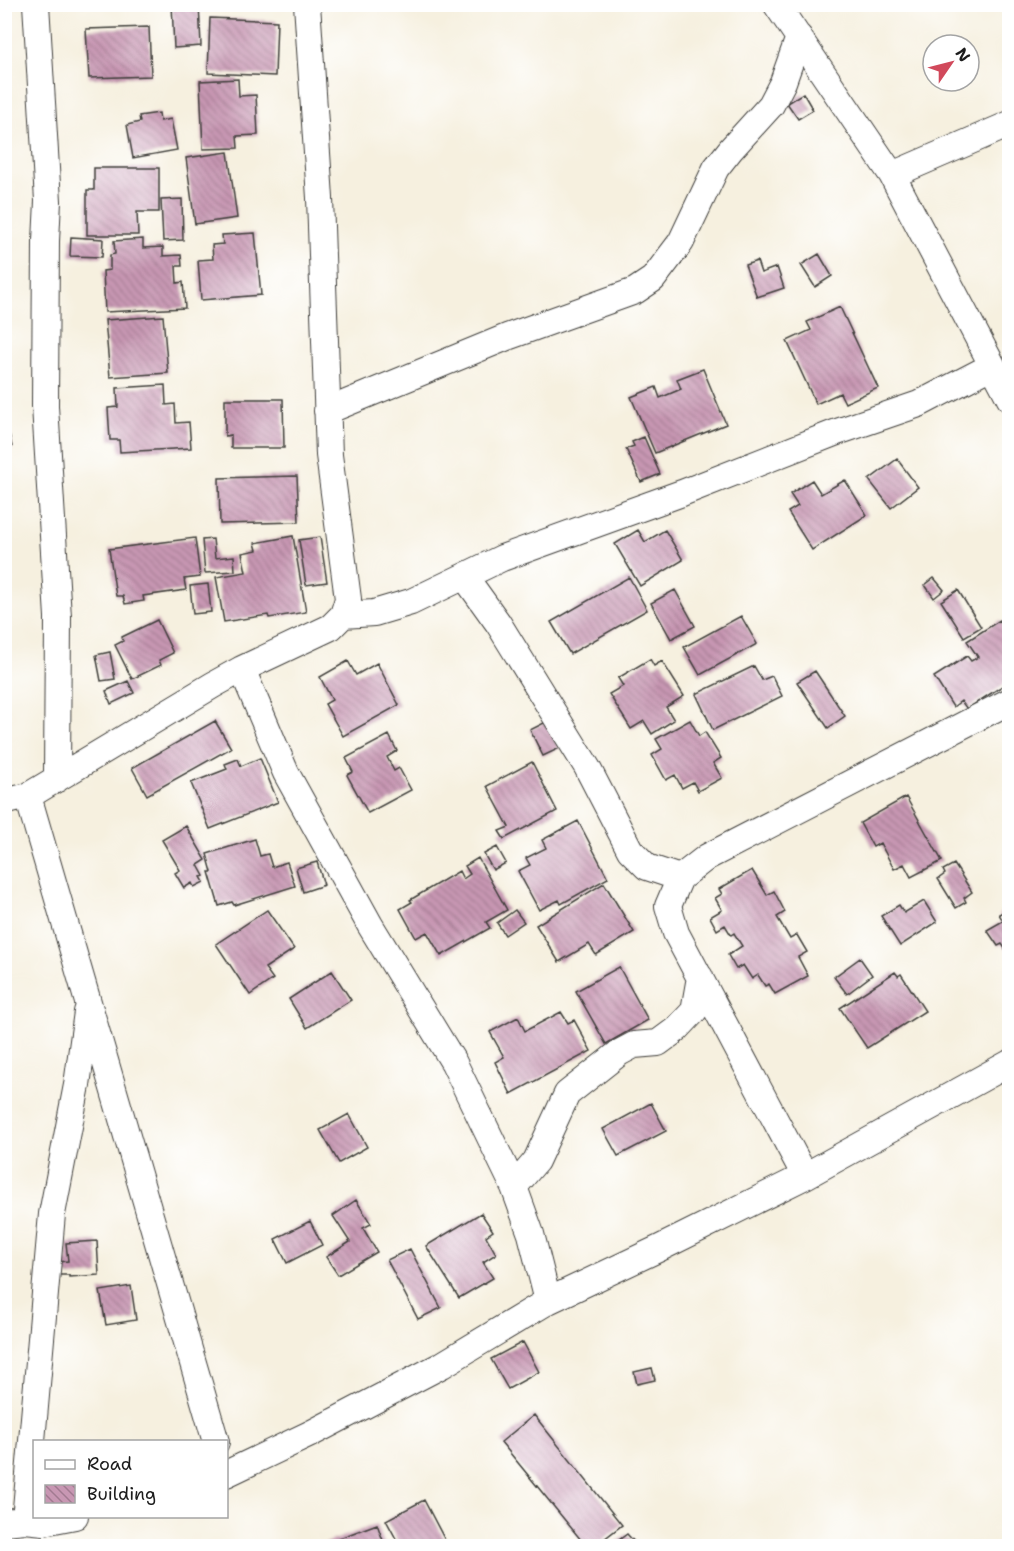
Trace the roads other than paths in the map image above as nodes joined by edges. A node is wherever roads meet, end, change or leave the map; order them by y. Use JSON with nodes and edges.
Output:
{"nodes":[{"id":1,"x":36,"y":4,"type":"edge"},
{"id":2,"x":307,"y":4,"type":"edge"},
{"id":3,"x":776,"y":4,"type":"edge"},
{"id":4,"x":799,"y":37,"type":"junction"},
{"id":5,"x":1010,"y":124,"type":"edge"},
{"id":6,"x":892,"y":175,"type":"junction"},
{"id":7,"x":992,"y":366,"type":"junction"},
{"id":8,"x":1010,"y":399,"type":"edge"},
{"id":9,"x":327,"y":411,"type":"junction"},
{"id":10,"x":465,"y":577,"type":"junction"},
{"id":11,"x":343,"y":615,"type":"junction"},
{"id":12,"x":242,"y":669,"type":"junction"},
{"id":13,"x":1010,"y":702,"type":"edge"},
{"id":14,"x":57,"y":779,"type":"junction"},
{"id":15,"x":16,"y":799,"type":"edge"},
{"id":16,"x":680,"y":878,"type":"junction"},
{"id":17,"x":700,"y":977,"type":"junction"},
{"id":18,"x":88,"y":1003,"type":"junction"},
{"id":19,"x":1010,"y":1063,"type":"edge"},
{"id":20,"x":805,"y":1176,"type":"junction"},
{"id":21,"x":514,"y":1187,"type":"junction"},
{"id":22,"x":548,"y":1301,"type":"junction"},
{"id":23,"x":215,"y":1440,"type":"edge"},
{"id":24,"x":228,"y":1473,"type":"edge"},
{"id":25,"x":65,"y":1518,"type":"edge"},
{"id":26,"x":15,"y":1521,"type":"edge"}],
"edges":[{"from":1,"to":14,"type":"street"},
{"from":2,"to":9,"type":"street"},
{"from":3,"to":4,"type":"street"},
{"from":4,"to":6,"type":"street"},
{"from":4,"to":9,"type":"street"},
{"from":5,"to":6,"type":"street"},
{"from":6,"to":7,"type":"street"},
{"from":7,"to":8,"type":"street"},
{"from":7,"to":10,"type":"street"},
{"from":9,"to":11,"type":"street"},
{"from":10,"to":11,"type":"street"},
{"from":10,"to":16,"type":"street"},
{"from":11,"to":12,"type":"street"},
{"from":12,"to":14,"type":"street"},
{"from":12,"to":21,"type":"street"},
{"from":13,"to":16,"type":"street"},
{"from":14,"to":15,"type":"street"},
{"from":15,"to":18,"type":"street"},
{"from":16,"to":17,"type":"street"},
{"from":17,"to":20,"type":"street"},
{"from":17,"to":21,"type":"street"},
{"from":18,"to":23,"type":"street"},
{"from":18,"to":26,"type":"street"},
{"from":19,"to":20,"type":"street"},
{"from":20,"to":22,"type":"street"},
{"from":21,"to":22,"type":"street"},
{"from":22,"to":24,"type":"street"},
{"from":25,"to":26,"type":"street"}]}
